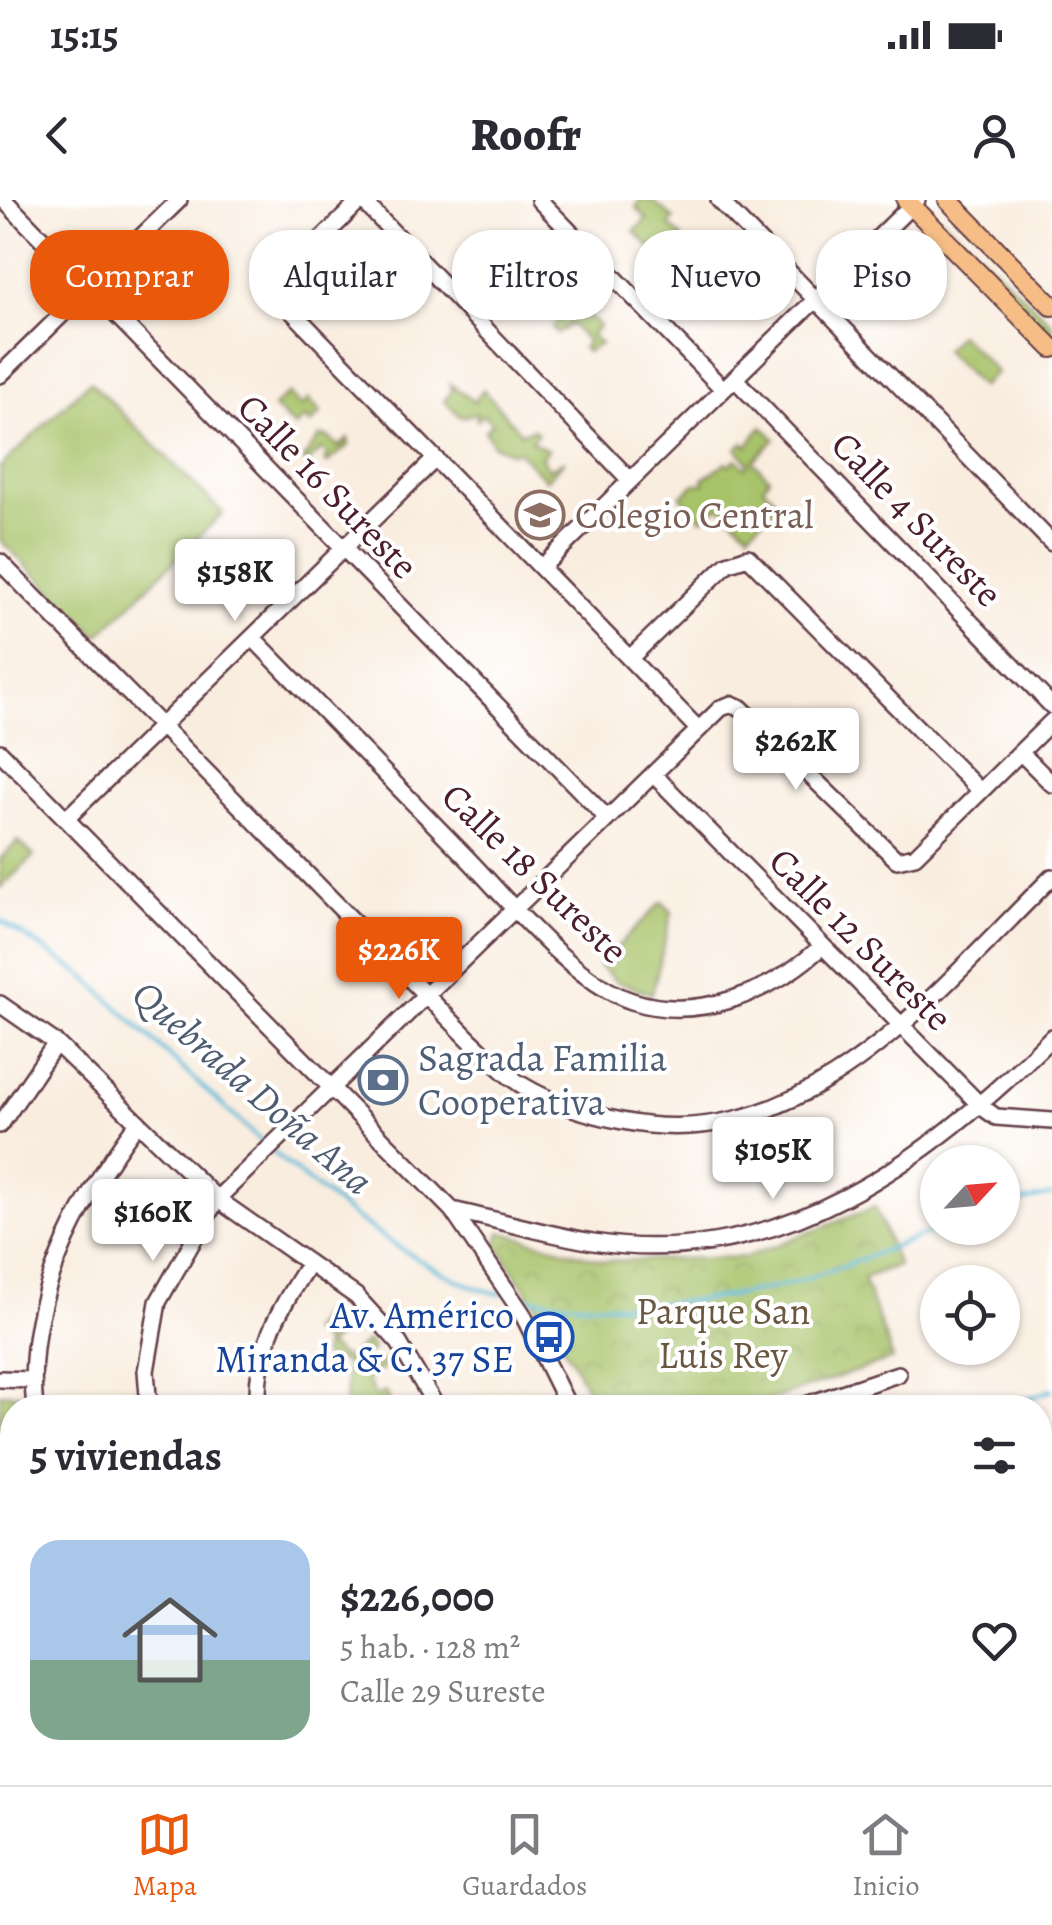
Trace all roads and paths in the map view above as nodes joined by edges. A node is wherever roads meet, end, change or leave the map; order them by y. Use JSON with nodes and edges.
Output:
{"nodes":[{"id":1,"x":4,"y":200,"type":"edge"},
{"id":2,"x":179,"y":200,"type":"edge"},
{"id":3,"x":362,"y":200,"type":"edge"},
{"id":4,"x":539,"y":200,"type":"edge"},
{"id":5,"x":719,"y":200,"type":"edge"},
{"id":6,"x":948,"y":200,"type":"edge"},
{"id":7,"x":912,"y":202,"type":"edge"},
{"id":8,"x":34,"y":230,"type":"edge"},
{"id":9,"x":148,"y":230,"type":"edge"},
{"id":10,"x":815,"y":298,"type":"junction"},
{"id":11,"x":1052,"y":306,"type":"edge"},
{"id":12,"x":56,"y":320,"type":"edge"},
{"id":13,"x":122,"y":320,"type":"edge"},
{"id":14,"x":1052,"y":348,"type":"edge"},
{"id":15,"x":0,"y":375,"type":"edge"},
{"id":16,"x":729,"y":384,"type":"junction"},
{"id":17,"x":434,"y":460,"type":"junction"},
{"id":18,"x":629,"y":479,"type":"junction"},
{"id":19,"x":1052,"y":544,"type":"edge"},
{"id":20,"x":343,"y":549,"type":"junction"},
{"id":21,"x":0,"y":562,"type":"edge"},
{"id":22,"x":542,"y":567,"type":"junction"},
{"id":23,"x":253,"y":638,"type":"junction"},
{"id":24,"x":630,"y":658,"type":"junction"},
{"id":25,"x":1052,"y":706,"type":"edge"},
{"id":26,"x":1052,"y":721,"type":"edge"},
{"id":27,"x":160,"y":727,"type":"junction"},
{"id":28,"x":698,"y":729,"type":"junction"},
{"id":29,"x":0,"y":752,"type":"edge"},
{"id":30,"x":1022,"y":754,"type":"junction"},
{"id":31,"x":653,"y":774,"type":"junction"},
{"id":32,"x":1052,"y":784,"type":"edge"},
{"id":33,"x":980,"y":792,"type":"junction"},
{"id":34,"x":607,"y":818,"type":"junction"},
{"id":35,"x":66,"y":820,"type":"junction"},
{"id":36,"x":1052,"y":877,"type":"edge"},
{"id":37,"x":514,"y":907,"type":"junction"},
{"id":38,"x":822,"y":946,"type":"junction"},
{"id":39,"x":425,"y":996,"type":"junction"},
{"id":40,"x":0,"y":1004,"type":"edge"},
{"id":41,"x":900,"y":1026,"type":"junction"},
{"id":42,"x":1052,"y":1037,"type":"edge"},
{"id":43,"x":56,"y":1042,"type":"junction"},
{"id":44,"x":329,"y":1089,"type":"junction"},
{"id":45,"x":982,"y":1107,"type":"junction"},
{"id":46,"x":1052,"y":1121,"type":"edge"},
{"id":47,"x":138,"y":1122,"type":"junction"},
{"id":48,"x":0,"y":1124,"type":"edge"},
{"id":49,"x":218,"y":1200,"type":"junction"},
{"id":50,"x":452,"y":1210,"type":"junction"},
{"id":51,"x":309,"y":1263,"type":"junction"},
{"id":52,"x":898,"y":1374,"type":"dead end"},
{"id":53,"x":0,"y":1380,"type":"edge"},
{"id":54,"x":32,"y":1380,"type":"junction"},
{"id":55,"x":33,"y":1395,"type":"edge"},
{"id":56,"x":148,"y":1395,"type":"edge"},
{"id":57,"x":258,"y":1395,"type":"edge"},
{"id":58,"x":430,"y":1395,"type":"edge"},
{"id":59,"x":563,"y":1395,"type":"edge"},
{"id":60,"x":836,"y":1395,"type":"edge"}],
"edges":[{"from":1,"to":8,"type":"street","name":"Calle 16 Sureste"},
{"from":2,"to":9,"type":"street"},
{"from":3,"to":17,"type":"street"},
{"from":3,"to":18,"type":"street"},
{"from":4,"to":16,"type":"street","name":"Calle 4 Sureste"},
{"from":5,"to":10,"type":"street"},
{"from":6,"to":11,"type":"main road"},
{"from":7,"to":10,"type":"street"},
{"from":7,"to":14,"type":"main road"},
{"from":10,"to":16,"type":"street"},
{"from":10,"to":19,"type":"street"},
{"from":12,"to":15,"type":"street"},
{"from":13,"to":20,"type":"street","name":"Calle 16 Sureste"},
{"from":16,"to":18,"type":"street"},
{"from":16,"to":25,"type":"street","name":"Calle 4 Sureste"},
{"from":17,"to":20,"type":"street"},
{"from":17,"to":22,"type":"street"},
{"from":18,"to":22,"type":"street"},
{"from":20,"to":23,"type":"street"},
{"from":20,"to":34,"type":"street","name":"Calle 16 Sureste"},
{"from":21,"to":27,"type":"street"},
{"from":22,"to":24,"type":"street"},
{"from":23,"to":27,"type":"street"},
{"from":23,"to":37,"type":"street","name":"Calle 18 Sureste"},
{"from":24,"to":28,"type":"street"},
{"from":24,"to":33,"type":"street"},
{"from":26,"to":30,"type":"street"},
{"from":27,"to":35,"type":"street"},
{"from":27,"to":39,"type":"street"},
{"from":28,"to":31,"type":"street"},
{"from":28,"to":33,"type":"street"},
{"from":29,"to":35,"type":"street"},
{"from":30,"to":32,"type":"street"},
{"from":30,"to":33,"type":"street"},
{"from":31,"to":34,"type":"street"},
{"from":31,"to":38,"type":"street","name":"Calle 12 Sureste"},
{"from":34,"to":37,"type":"street"},
{"from":35,"to":44,"type":"street"},
{"from":36,"to":41,"type":"street"},
{"from":37,"to":38,"type":"street","name":"Calle 18 Sureste"},
{"from":37,"to":39,"type":"street"},
{"from":38,"to":41,"type":"street","name":"Calle 12 Sureste"},
{"from":39,"to":41,"type":"street"},
{"from":39,"to":44,"type":"street"},
{"from":40,"to":43,"type":"street"},
{"from":41,"to":45,"type":"street","name":"Calle 12 Sureste"},
{"from":42,"to":45,"type":"street"},
{"from":43,"to":47,"type":"street"},
{"from":43,"to":48,"type":"street"},
{"from":44,"to":49,"type":"street"},
{"from":44,"to":50,"type":"street"},
{"from":45,"to":46,"type":"street"},
{"from":45,"to":50,"type":"street"},
{"from":47,"to":49,"type":"street"},
{"from":47,"to":54,"type":"street"},
{"from":49,"to":51,"type":"street"},
{"from":49,"to":56,"type":"street"},
{"from":50,"to":59,"type":"street"},
{"from":51,"to":57,"type":"street"},
{"from":51,"to":58,"type":"street"},
{"from":52,"to":60,"type":"street"},
{"from":53,"to":54,"type":"street"},
{"from":54,"to":55,"type":"street"}]}
